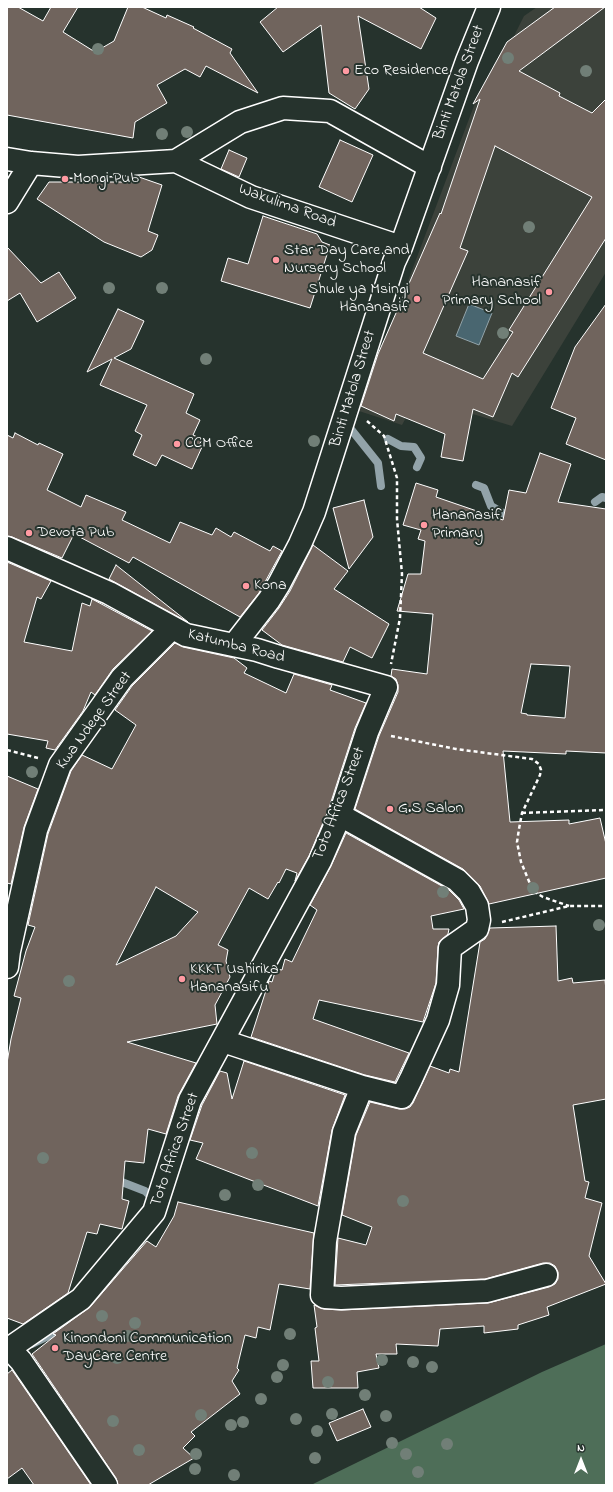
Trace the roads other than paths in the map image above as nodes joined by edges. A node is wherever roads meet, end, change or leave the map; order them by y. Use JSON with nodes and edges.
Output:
{"nodes":[{"id":1,"x":489,"y":7,"type":"edge"},
{"id":2,"x":7,"y":159,"type":"edge"},
{"id":3,"x":176,"y":161,"type":"junction"},
{"id":4,"x":31,"y":163,"type":"junction"},
{"id":5,"x":430,"y":167,"type":"junction"},
{"id":6,"x":7,"y":202,"type":"edge"},
{"id":7,"x":401,"y":247,"type":"junction"},
{"id":8,"x":7,"y":548,"type":"edge"},
{"id":9,"x":172,"y":628,"type":"junction"},
{"id":10,"x":234,"y":645,"type":"junction"},
{"id":11,"x":386,"y":687,"type":"joint"},
{"id":12,"x":340,"y":815,"type":"junction"},
{"id":13,"x":7,"y":967,"type":"edge"},
{"id":14,"x":223,"y":1041,"type":"junction"},
{"id":15,"x":362,"y":1087,"type":"junction"},
{"id":16,"x":546,"y":1275,"type":"dead end"},
{"id":17,"x":8,"y":1349,"type":"edge"},
{"id":18,"x":106,"y":1485,"type":"edge"}],
"edges":[{"from":1,"to":5,"type":"street","name":"Binti Matola Street"},
{"from":2,"to":4,"type":"street","name":"Wakulima Road"},
{"from":3,"to":4,"type":"street","name":"Wakulima Road"},
{"from":3,"to":5,"type":"street","name":"Wakulima Road"},
{"from":3,"to":7,"type":"street","name":"Wakulima Road"},
{"from":4,"to":6,"type":"street"},
{"from":5,"to":7,"type":"street","name":"Binti Matola Street"},
{"from":7,"to":10,"type":"street","name":"Binti Matola Street"},
{"from":8,"to":9,"type":"street","name":"Katumba Road"},
{"from":9,"to":10,"type":"street","name":"Katumba Road"},
{"from":9,"to":13,"type":"street","name":"Kwa Ndege Street"},
{"from":10,"to":11,"type":"street","name":"Katumba Road"},
{"from":11,"to":12,"type":"street","name":"Toto Africa Street"},
{"from":12,"to":14,"type":"street","name":"Toto Africa Street"},
{"from":12,"to":15,"type":"street"},
{"from":14,"to":15,"type":"street"},
{"from":14,"to":17,"type":"street","name":"Toto Africa Street"},
{"from":15,"to":16,"type":"street"},
{"from":17,"to":18,"type":"street"}]}
